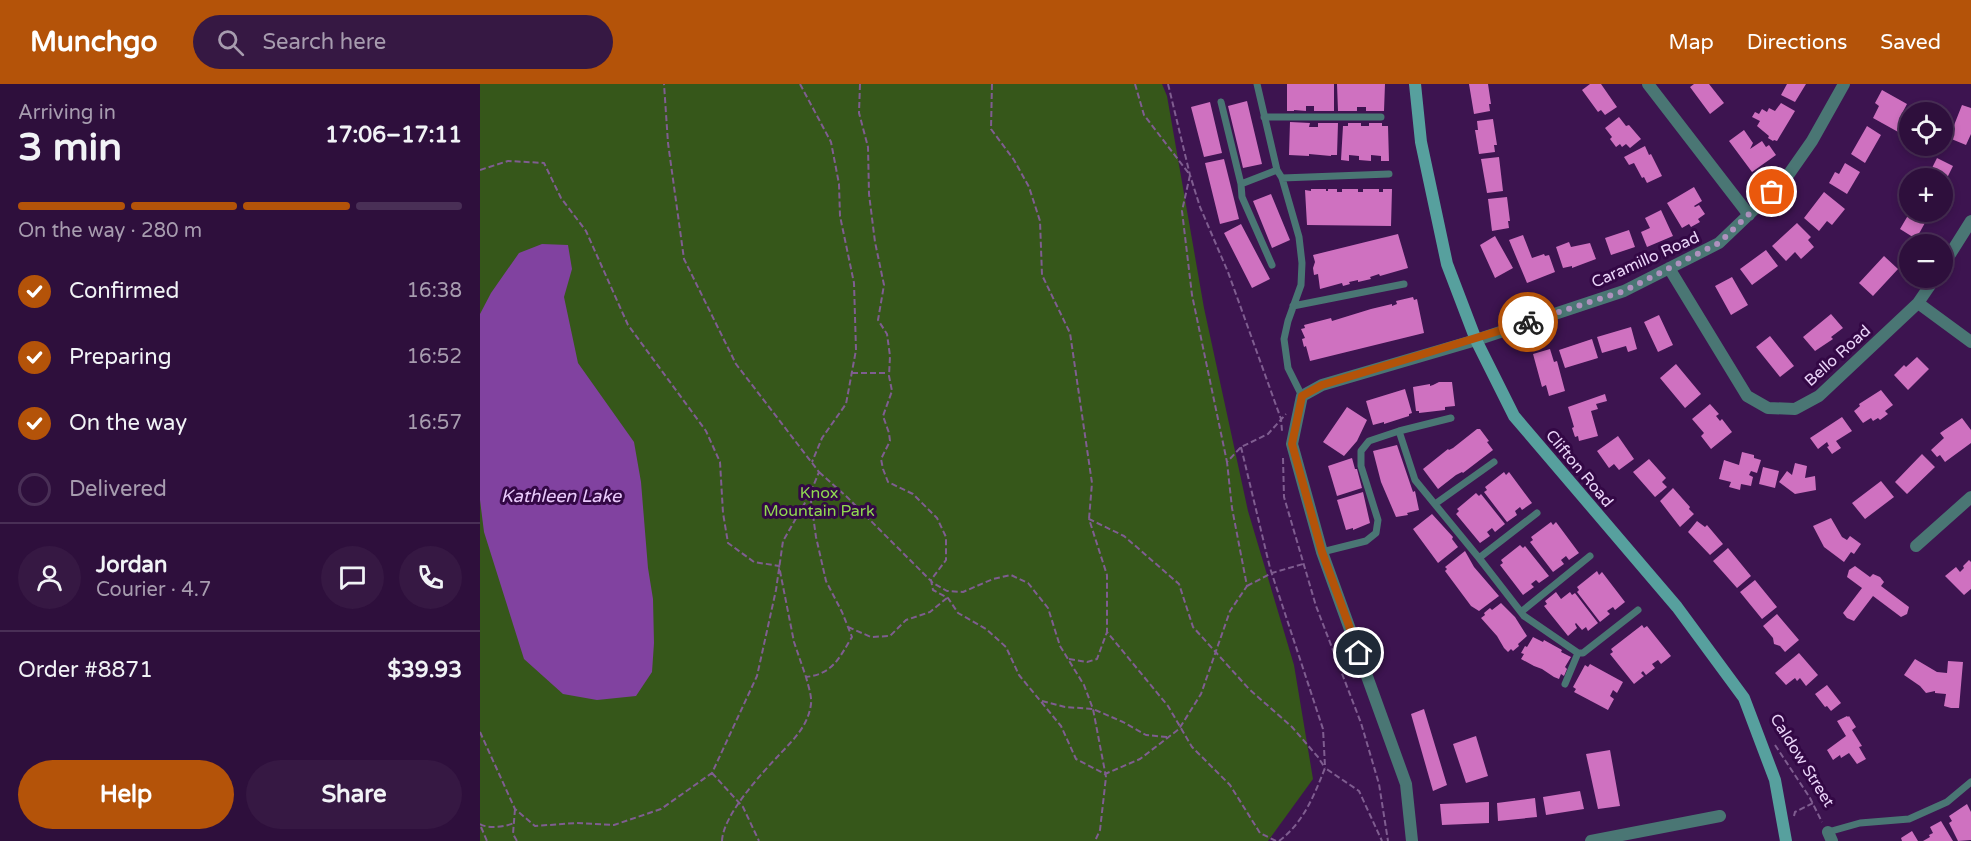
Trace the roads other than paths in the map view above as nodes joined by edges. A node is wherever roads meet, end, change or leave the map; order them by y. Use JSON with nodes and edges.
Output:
{"nodes":[{"id":1,"x":1257,"y":84,"type":"edge"},
{"id":2,"x":1415,"y":84,"type":"edge"},
{"id":3,"x":1649,"y":84,"type":"edge"},
{"id":4,"x":1844,"y":84,"type":"edge"},
{"id":5,"x":1221,"y":102,"type":"dead end"},
{"id":6,"x":1264,"y":117,"type":"junction"},
{"id":7,"x":1381,"y":117,"type":"dead end"},
{"id":8,"x":1277,"y":170,"type":"junction"},
{"id":9,"x":1389,"y":174,"type":"dead end"},
{"id":10,"x":1282,"y":178,"type":"junction"},
{"id":11,"x":1241,"y":184,"type":"junction"},
{"id":12,"x":1749,"y":215,"type":"junction"},
{"id":13,"x":1971,"y":221,"type":"edge"},
{"id":14,"x":1953,"y":250,"type":"edge"},
{"id":15,"x":1272,"y":265,"type":"dead end"},
{"id":16,"x":1669,"y":268,"type":"junction"},
{"id":17,"x":1404,"y":284,"type":"dead end"},
{"id":18,"x":1928,"y":288,"type":"edge"},
{"id":19,"x":1918,"y":303,"type":"junction"},
{"id":20,"x":1293,"y":306,"type":"junction"},
{"id":21,"x":1476,"y":340,"type":"junction"},
{"id":22,"x":1971,"y":342,"type":"edge"},
{"id":23,"x":1302,"y":396,"type":"junction"},
{"id":24,"x":1451,"y":418,"type":"dead end"},
{"id":25,"x":1399,"y":431,"type":"junction"},
{"id":26,"x":1494,"y":462,"type":"dead end"},
{"id":27,"x":1971,"y":497,"type":"edge"},
{"id":28,"x":1435,"y":504,"type":"junction"},
{"id":29,"x":1537,"y":513,"type":"dead end"},
{"id":30,"x":1916,"y":546,"type":"dead end"},
{"id":31,"x":1322,"y":552,"type":"junction"},
{"id":32,"x":1590,"y":556,"type":"dead end"},
{"id":33,"x":1479,"y":558,"type":"junction"},
{"id":34,"x":1638,"y":610,"type":"dead end"},
{"id":35,"x":1521,"y":612,"type":"junction"},
{"id":36,"x":1578,"y":652,"type":"junction"},
{"id":37,"x":1564,"y":684,"type":"dead end"},
{"id":38,"x":1971,"y":782,"type":"edge"},
{"id":39,"x":1720,"y":816,"type":"dead end"},
{"id":40,"x":1830,"y":837,"type":"edge"},
{"id":41,"x":1412,"y":841,"type":"edge"},
{"id":42,"x":1591,"y":841,"type":"edge"},
{"id":43,"x":1786,"y":841,"type":"edge"}],
"edges":[{"from":1,"to":6,"type":"lane"},
{"from":2,"to":21,"type":"main road","name":"Clifton Road"},
{"from":3,"to":12,"type":"street"},
{"from":4,"to":12,"type":"street","name":"Caramillo Road"},
{"from":5,"to":11,"type":"lane"},
{"from":6,"to":7,"type":"lane"},
{"from":6,"to":8,"type":"lane"},
{"from":8,"to":10,"type":"lane"},
{"from":8,"to":11,"type":"lane"},
{"from":9,"to":10,"type":"lane"},
{"from":10,"to":20,"type":"lane"},
{"from":11,"to":15,"type":"lane"},
{"from":12,"to":16,"type":"street","name":"Caramillo Road"},
{"from":13,"to":14,"type":"street"},
{"from":16,"to":19,"type":"street","name":"Bello Road"},
{"from":16,"to":21,"type":"street","name":"Caramillo Road"},
{"from":17,"to":20,"type":"lane"},
{"from":18,"to":19,"type":"street","name":"Bello Road"},
{"from":19,"to":22,"type":"street"},
{"from":20,"to":23,"type":"lane"},
{"from":21,"to":23,"type":"street","name":"Caramillo Road"},
{"from":21,"to":43,"type":"main road","name":"Clifton Road"},
{"from":23,"to":31,"type":"street"},
{"from":24,"to":25,"type":"lane"},
{"from":25,"to":28,"type":"lane"},
{"from":25,"to":31,"type":"lane"},
{"from":26,"to":28,"type":"lane"},
{"from":27,"to":30,"type":"street"},
{"from":28,"to":33,"type":"lane"},
{"from":29,"to":33,"type":"lane"},
{"from":31,"to":41,"type":"street"},
{"from":32,"to":35,"type":"lane"},
{"from":33,"to":35,"type":"lane"},
{"from":34,"to":36,"type":"lane"},
{"from":35,"to":36,"type":"lane"},
{"from":36,"to":37,"type":"lane"},
{"from":38,"to":40,"type":"lane"},
{"from":39,"to":42,"type":"street"}]}
